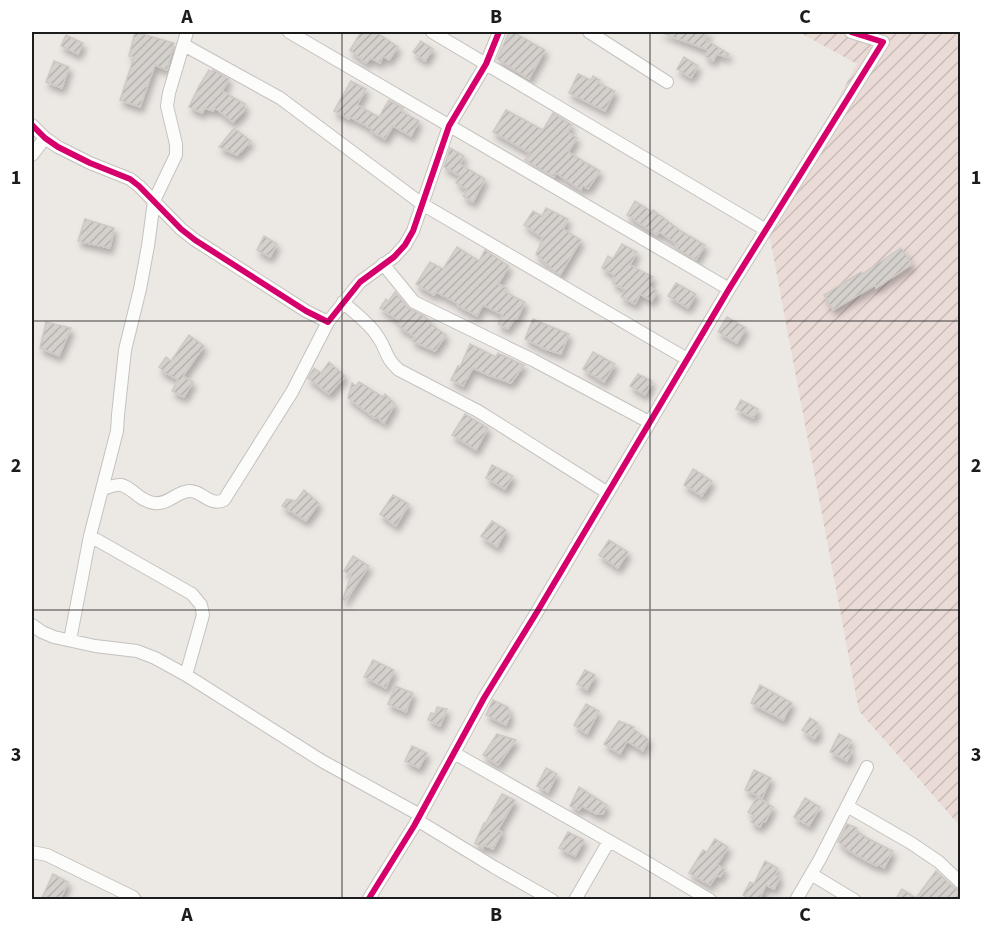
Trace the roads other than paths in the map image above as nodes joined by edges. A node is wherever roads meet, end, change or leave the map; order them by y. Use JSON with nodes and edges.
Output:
{"nodes":[{"id":1,"x":187,"y":32,"type":"edge"},
{"id":2,"x":289,"y":32,"type":"edge"},
{"id":3,"x":432,"y":32,"type":"edge"},
{"id":4,"x":499,"y":32,"type":"edge"},
{"id":5,"x":589,"y":32,"type":"edge"},
{"id":6,"x":851,"y":32,"type":"edge"},
{"id":7,"x":184,"y":45,"type":"junction"},
{"id":8,"x":486,"y":64,"type":"junction"},
{"id":9,"x":667,"y":82,"type":"dead end"},
{"id":10,"x":32,"y":125,"type":"edge"},
{"id":11,"x":449,"y":126,"type":"junction"},
{"id":12,"x":45,"y":138,"type":"junction"},
{"id":13,"x":32,"y":155,"type":"edge"},
{"id":14,"x":154,"y":201,"type":"junction"},
{"id":15,"x":422,"y":204,"type":"junction"},
{"id":16,"x":766,"y":230,"type":"junction"},
{"id":17,"x":383,"y":264,"type":"junction"},
{"id":18,"x":729,"y":290,"type":"junction"},
{"id":19,"x":342,"y":302,"type":"junction"},
{"id":20,"x":328,"y":322,"type":"junction"},
{"id":21,"x":687,"y":360,"type":"junction"},
{"id":22,"x":649,"y":422,"type":"junction"},
{"id":23,"x":102,"y":489,"type":"junction"},
{"id":24,"x":608,"y":493,"type":"junction"},
{"id":25,"x":90,"y":536,"type":"junction"},
{"id":26,"x":32,"y":625,"type":"edge"},
{"id":27,"x":70,"y":640,"type":"junction"},
{"id":28,"x":186,"y":675,"type":"junction"},
{"id":29,"x":453,"y":753,"type":"junction"},
{"id":30,"x":867,"y":766,"type":"dead end"},
{"id":31,"x":848,"y":806,"type":"junction"},
{"id":32,"x":418,"y":818,"type":"junction"},
{"id":33,"x":609,"y":841,"type":"junction"},
{"id":34,"x":32,"y":852,"type":"edge"},
{"id":35,"x":811,"y":874,"type":"junction"},
{"id":36,"x":960,"y":882,"type":"edge"},
{"id":37,"x":135,"y":900,"type":"edge"},
{"id":38,"x":368,"y":900,"type":"edge"},
{"id":39,"x":552,"y":900,"type":"edge"},
{"id":40,"x":575,"y":900,"type":"edge"},
{"id":41,"x":710,"y":900,"type":"edge"},
{"id":42,"x":796,"y":900,"type":"edge"},
{"id":43,"x":854,"y":900,"type":"edge"}],
"edges":[{"from":1,"to":7,"type":"street"},
{"from":2,"to":11,"type":"street"},
{"from":3,"to":8,"type":"street"},
{"from":4,"to":8,"type":"street"},
{"from":5,"to":9,"type":"street"},
{"from":6,"to":16,"type":"street"},
{"from":7,"to":14,"type":"street"},
{"from":7,"to":15,"type":"street"},
{"from":8,"to":11,"type":"street"},
{"from":8,"to":16,"type":"street"},
{"from":10,"to":12,"type":"street"},
{"from":11,"to":15,"type":"street"},
{"from":11,"to":18,"type":"street"},
{"from":12,"to":13,"type":"street"},
{"from":12,"to":14,"type":"street"},
{"from":14,"to":20,"type":"street"},
{"from":14,"to":23,"type":"street"},
{"from":15,"to":17,"type":"street"},
{"from":15,"to":21,"type":"street"},
{"from":16,"to":18,"type":"street"},
{"from":17,"to":19,"type":"street"},
{"from":17,"to":22,"type":"street"},
{"from":18,"to":21,"type":"street"},
{"from":19,"to":20,"type":"street"},
{"from":19,"to":24,"type":"street"},
{"from":20,"to":23,"type":"street"},
{"from":21,"to":22,"type":"street"},
{"from":22,"to":24,"type":"street"},
{"from":23,"to":25,"type":"street"},
{"from":24,"to":29,"type":"street"},
{"from":25,"to":27,"type":"street"},
{"from":25,"to":28,"type":"street"},
{"from":26,"to":27,"type":"street"},
{"from":27,"to":28,"type":"street"},
{"from":28,"to":32,"type":"street"},
{"from":29,"to":32,"type":"street"},
{"from":29,"to":33,"type":"street"},
{"from":30,"to":31,"type":"street"},
{"from":31,"to":35,"type":"street"},
{"from":31,"to":36,"type":"street"},
{"from":32,"to":38,"type":"street"},
{"from":32,"to":39,"type":"street"},
{"from":33,"to":40,"type":"street"},
{"from":33,"to":41,"type":"street"},
{"from":34,"to":37,"type":"street"},
{"from":35,"to":42,"type":"street"},
{"from":35,"to":43,"type":"street"}]}
